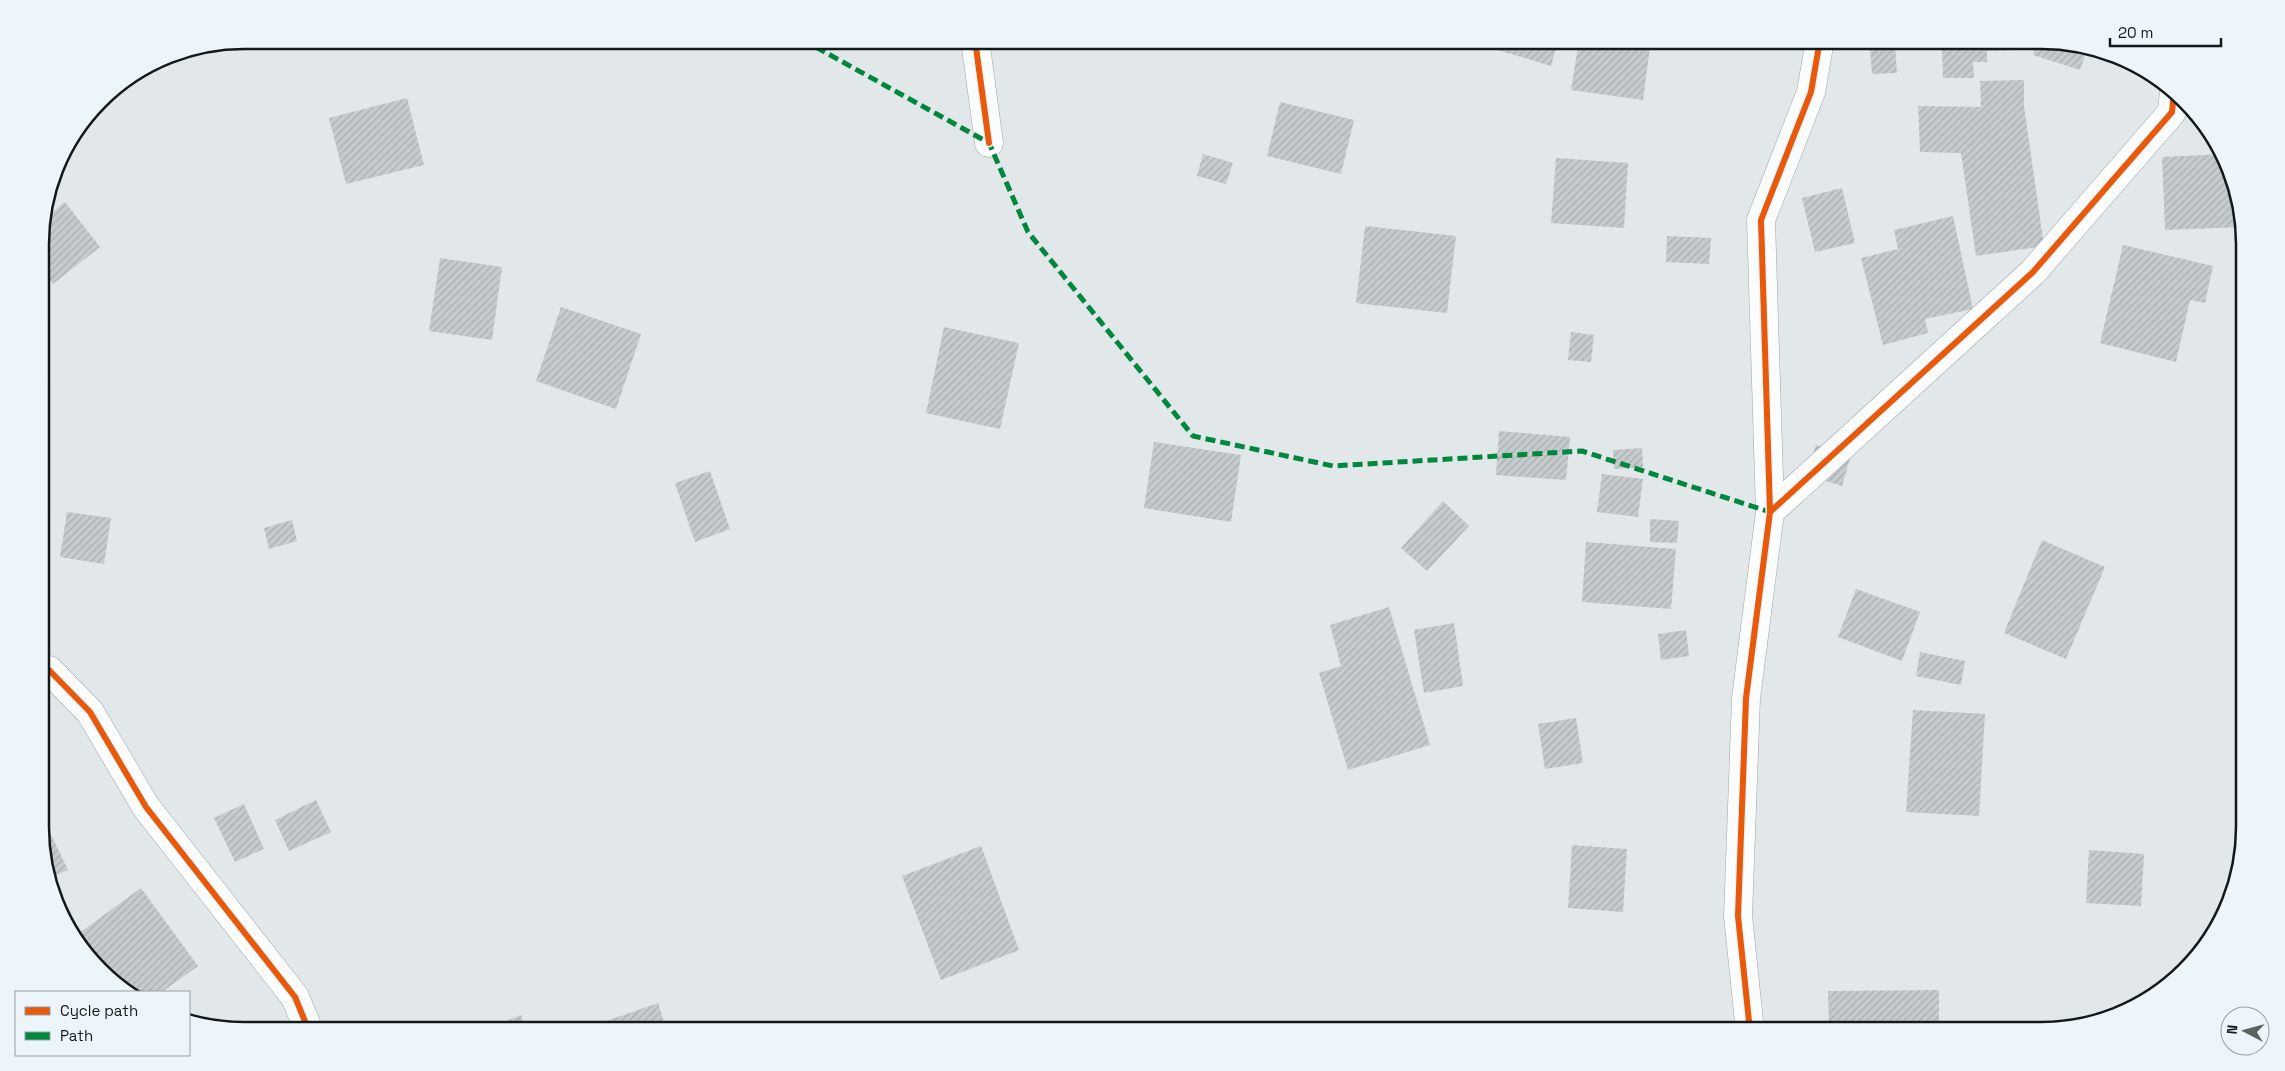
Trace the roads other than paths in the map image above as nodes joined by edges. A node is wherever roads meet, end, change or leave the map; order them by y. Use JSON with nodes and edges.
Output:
{"nodes":[{"id":1,"x":976,"y":49,"type":"edge"},
{"id":2,"x":1818,"y":49,"type":"edge"},
{"id":3,"x":2173,"y":100,"type":"edge"},
{"id":4,"x":988,"y":143,"type":"dead end"},
{"id":5,"x":1770,"y":512,"type":"junction"},
{"id":6,"x":49,"y":670,"type":"edge"},
{"id":7,"x":305,"y":1022,"type":"edge"},
{"id":8,"x":1749,"y":1022,"type":"edge"}],
"edges":[{"from":1,"to":4,"type":"street"},
{"from":2,"to":5,"type":"street"},
{"from":3,"to":5,"type":"street"},
{"from":5,"to":8,"type":"street"},
{"from":6,"to":7,"type":"street"}]}
